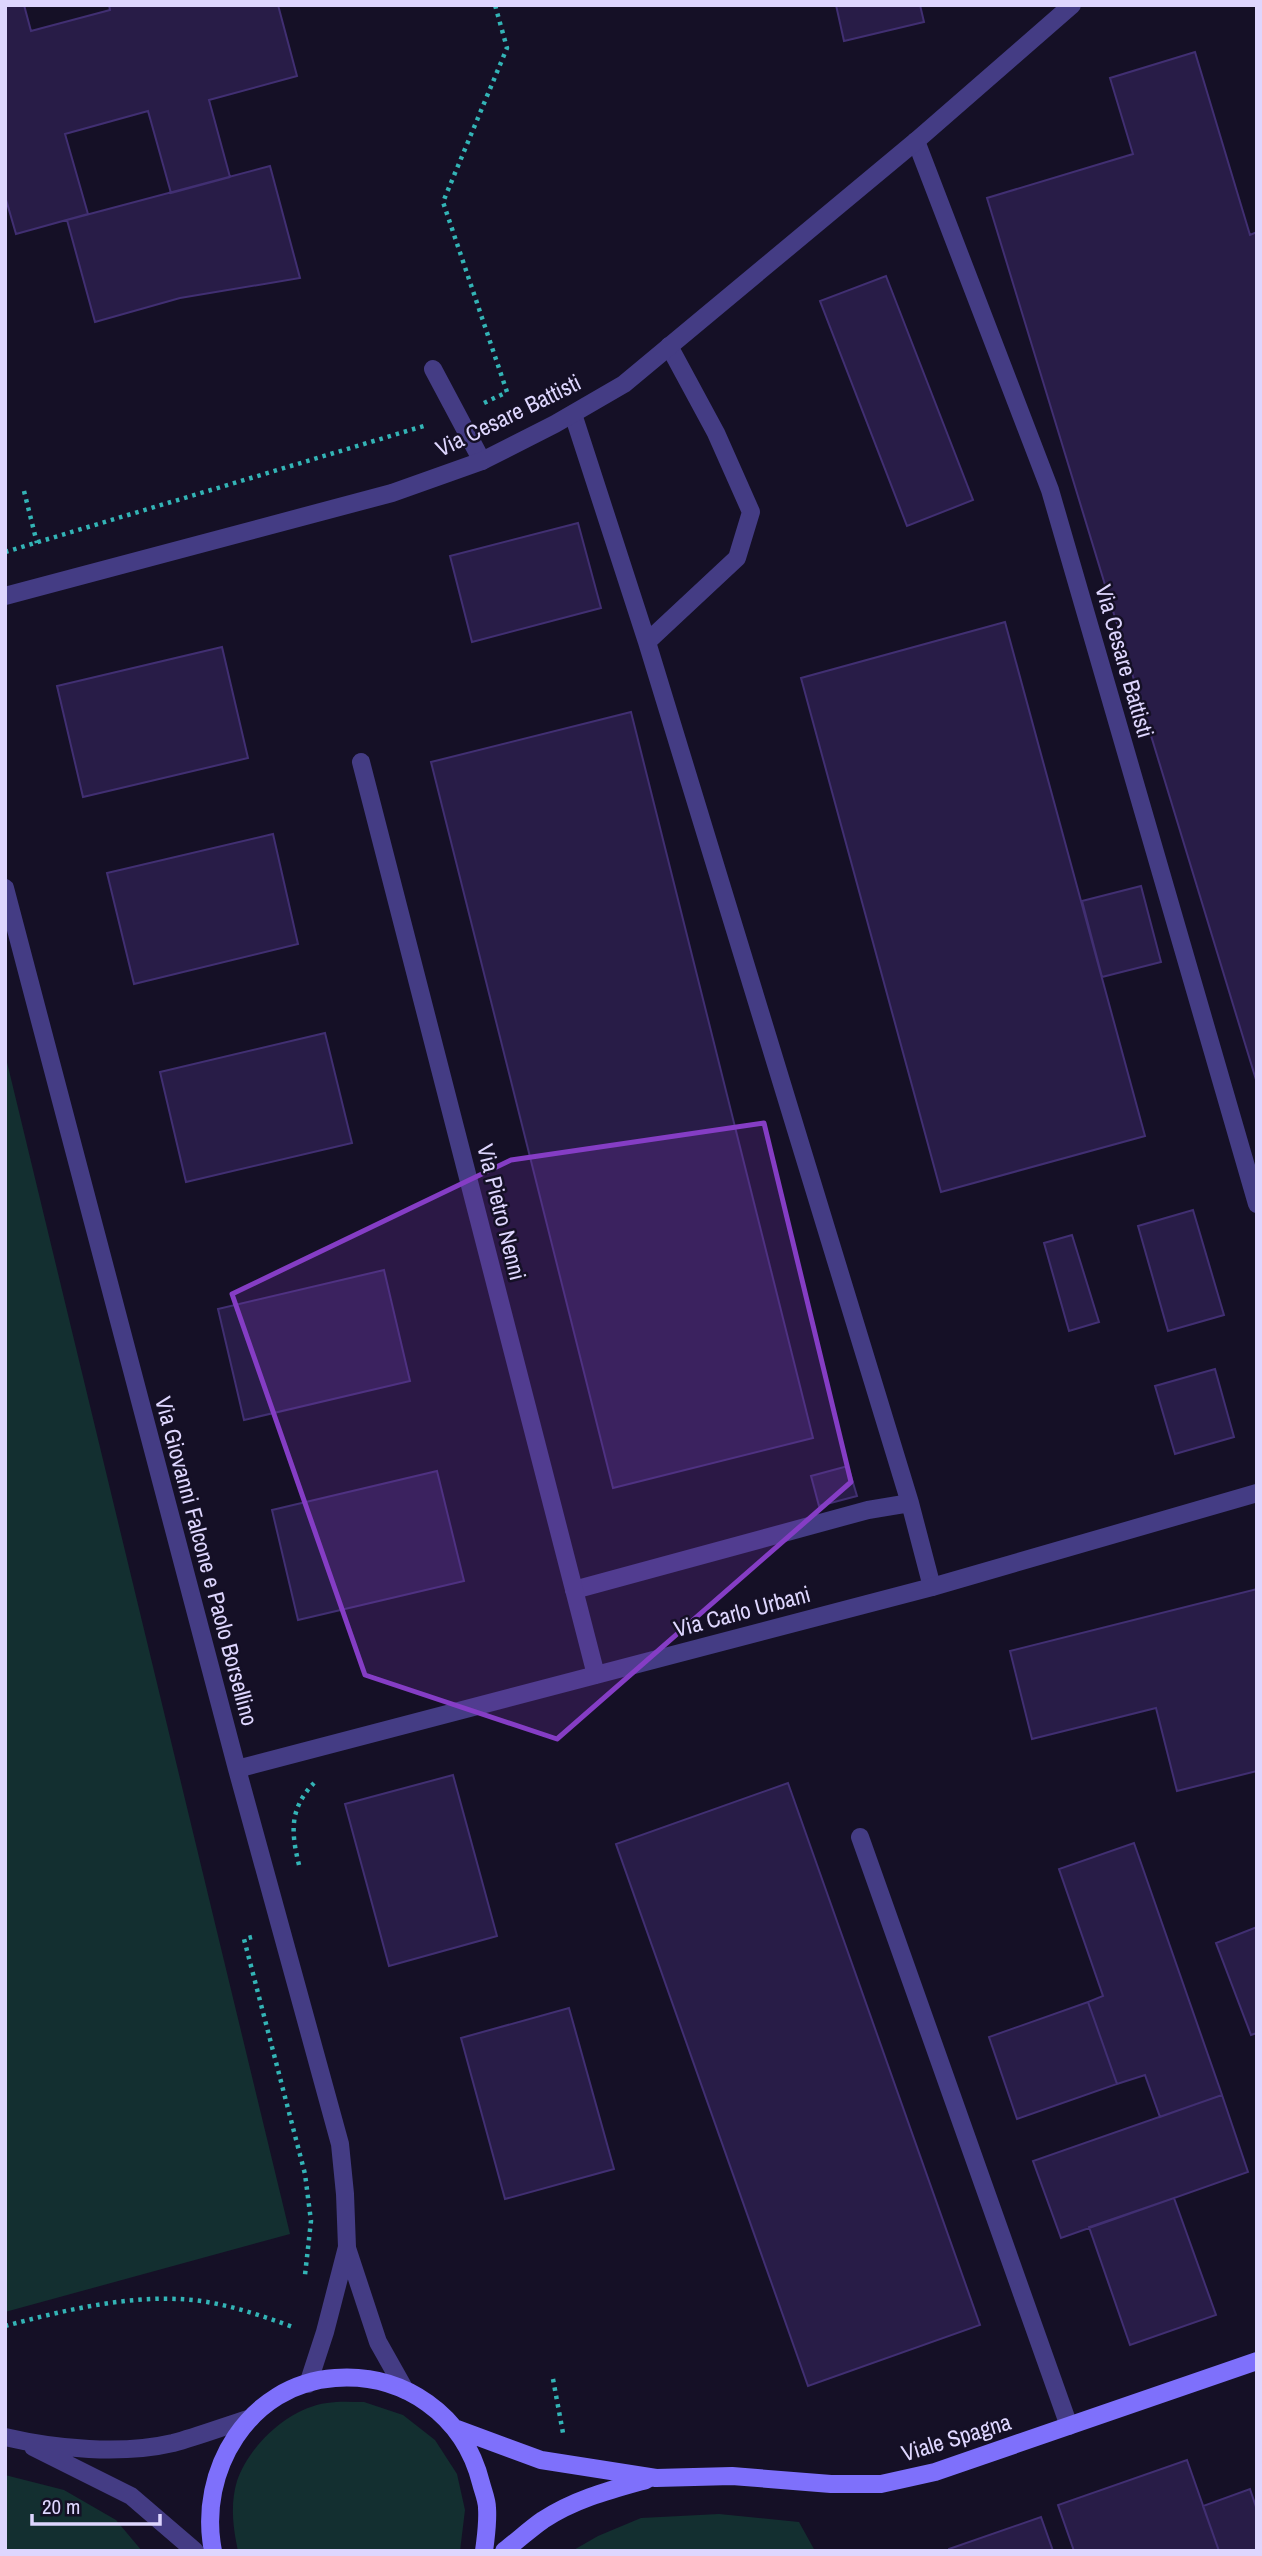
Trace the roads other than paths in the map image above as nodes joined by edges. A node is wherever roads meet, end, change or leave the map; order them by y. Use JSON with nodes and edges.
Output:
{"nodes":[{"id":1,"x":1072,"y":5,"type":"edge"},
{"id":2,"x":916,"y":141,"type":"junction"},
{"id":3,"x":669,"y":346,"type":"junction"},
{"id":4,"x":433,"y":369,"type":"dead end"},
{"id":5,"x":573,"y":414,"type":"junction"},
{"id":6,"x":482,"y":461,"type":"junction"},
{"id":7,"x":5,"y":596,"type":"edge"},
{"id":8,"x":647,"y":642,"type":"junction"},
{"id":9,"x":361,"y":762,"type":"dead end"},
{"id":10,"x":5,"y":888,"type":"edge"},
{"id":11,"x":1257,"y":1204,"type":"edge"},
{"id":12,"x":1257,"y":1493,"type":"edge"},
{"id":13,"x":910,"y":1503,"type":"junction"},
{"id":14,"x":932,"y":1587,"type":"junction"},
{"id":15,"x":574,"y":1590,"type":"junction"},
{"id":16,"x":596,"y":1675,"type":"junction"},
{"id":17,"x":237,"y":1769,"type":"junction"},
{"id":18,"x":860,"y":1837,"type":"dead end"},
{"id":19,"x":347,"y":2247,"type":"junction"},
{"id":20,"x":1257,"y":2361,"type":"edge"},
{"id":21,"x":308,"y":2384,"type":"junction"},
{"id":22,"x":405,"y":2389,"type":"junction"},
{"id":23,"x":251,"y":2418,"type":"junction"},
{"id":24,"x":1069,"y":2426,"type":"junction"},
{"id":25,"x":457,"y":2429,"type":"junction"},
{"id":26,"x":5,"y":2437,"type":"edge"},
{"id":27,"x":24,"y":2442,"type":"junction"},
{"id":28,"x":656,"y":2478,"type":"junction"},
{"id":29,"x":195,"y":2551,"type":"edge"},
{"id":30,"x":213,"y":2551,"type":"edge"},
{"id":31,"x":484,"y":2551,"type":"edge"},
{"id":32,"x":504,"y":2551,"type":"edge"}],
"edges":[{"from":1,"to":2,"type":"street","name":"Via Cesare Battisti"},
{"from":2,"to":3,"type":"street","name":"Via Cesare Battisti"},
{"from":2,"to":11,"type":"street","name":"Via Cesare Battisti"},
{"from":3,"to":5,"type":"street","name":"Via Cesare Battisti"},
{"from":3,"to":8,"type":"street"},
{"from":4,"to":6,"type":"street"},
{"from":5,"to":6,"type":"street","name":"Via Cesare Battisti"},
{"from":5,"to":8,"type":"street"},
{"from":6,"to":7,"type":"street","name":"Via Cesare Battisti"},
{"from":8,"to":13,"type":"street"},
{"from":9,"to":15,"type":"street","name":"Via Pietro Nenni"},
{"from":10,"to":17,"type":"street","name":"Via Giovanni Falcone e Paolo Borsellino"},
{"from":12,"to":14,"type":"street","name":"Via Carlo Urbani"},
{"from":13,"to":14,"type":"street"},
{"from":13,"to":15,"type":"street"},
{"from":14,"to":16,"type":"street","name":"Via Carlo Urbani"},
{"from":15,"to":16,"type":"street","name":"Via Pietro Nenni"},
{"from":16,"to":17,"type":"street","name":"Via Carlo Urbani"},
{"from":17,"to":19,"type":"street","name":"Via Giovanni Falcone e Paolo Borsellino"},
{"from":18,"to":24,"type":"street"},
{"from":19,"to":21,"type":"street","name":"Via Giovanni Falcone e Paolo Borsellino"},
{"from":19,"to":22,"type":"street","name":"Via Giovanni Falcone e Paolo Borsellino"},
{"from":20,"to":24,"type":"street","name":"Viale Spagna"},
{"from":21,"to":22,"type":"street"},
{"from":21,"to":23,"type":"street"},
{"from":22,"to":25,"type":"street"},
{"from":23,"to":27,"type":"street"},
{"from":23,"to":30,"type":"street"},
{"from":24,"to":28,"type":"street","name":"Viale Spagna"},
{"from":25,"to":28,"type":"street","name":"Viale Spagna"},
{"from":25,"to":31,"type":"street"},
{"from":26,"to":27,"type":"street"},
{"from":27,"to":29,"type":"street"},
{"from":28,"to":32,"type":"street","name":"Viale Spagna"}]}
